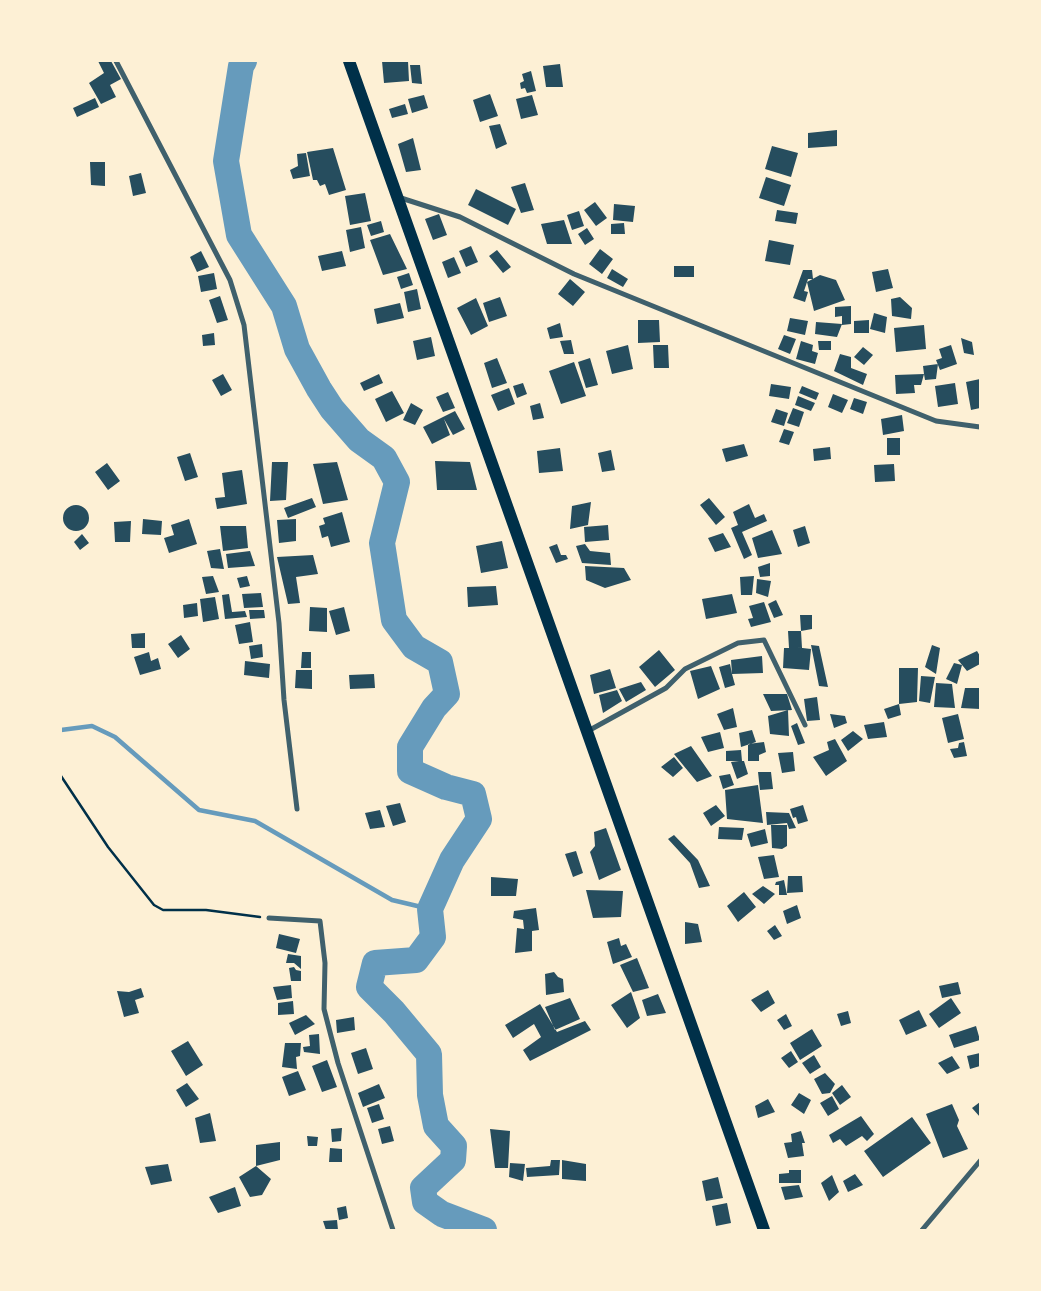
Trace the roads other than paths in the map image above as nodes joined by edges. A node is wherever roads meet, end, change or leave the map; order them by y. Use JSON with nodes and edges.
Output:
{"nodes":[{"id":1,"x":116,"y":61,"type":"edge"},
{"id":2,"x":349,"y":61,"type":"edge"},
{"id":3,"x":398,"y":198,"type":"junction"},
{"id":4,"x":980,"y":427,"type":"edge"},
{"id":5,"x":805,"y":725,"type":"dead end"},
{"id":6,"x":587,"y":731,"type":"junction"},
{"id":7,"x":297,"y":808,"type":"dead end"},
{"id":8,"x":269,"y":918,"type":"road end"},
{"id":9,"x":980,"y":1161,"type":"edge"},
{"id":10,"x":393,"y":1230,"type":"edge"},
{"id":11,"x":764,"y":1230,"type":"edge"},
{"id":12,"x":922,"y":1230,"type":"edge"}],
"edges":[{"from":1,"to":7,"type":"street"},
{"from":2,"to":3,"type":"main road"},
{"from":3,"to":4,"type":"street"},
{"from":3,"to":6,"type":"main road"},
{"from":5,"to":6,"type":"street"},
{"from":6,"to":11,"type":"main road"},
{"from":8,"to":10,"type":"street"},
{"from":9,"to":12,"type":"street"}]}
